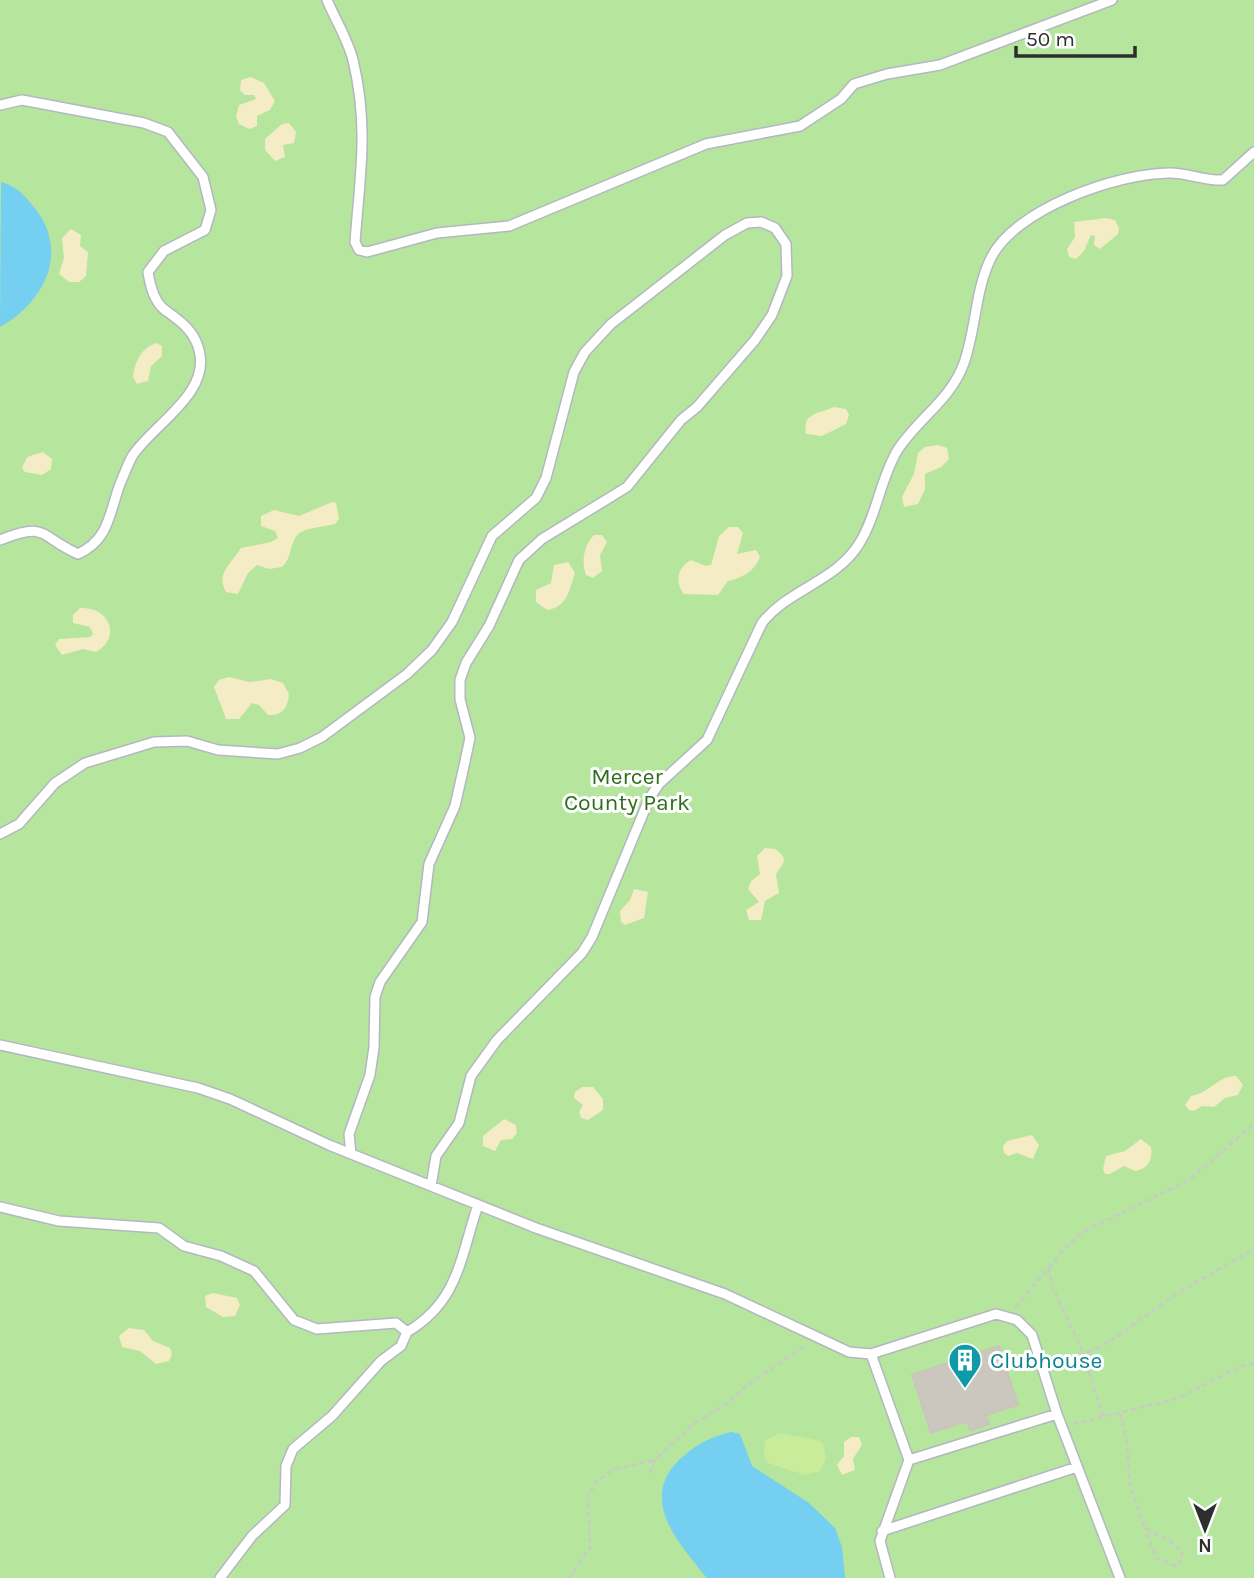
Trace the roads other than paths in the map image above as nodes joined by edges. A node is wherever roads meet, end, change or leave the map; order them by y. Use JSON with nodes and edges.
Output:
{"nodes":[{"id":1,"x":327,"y":0,"type":"edge"},
{"id":2,"x":1112,"y":0,"type":"edge"},
{"id":3,"x":0,"y":105,"type":"edge"},
{"id":4,"x":1254,"y":152,"type":"edge"},
{"id":5,"x":0,"y":540,"type":"edge"},
{"id":6,"x":0,"y":834,"type":"edge"},
{"id":7,"x":0,"y":1045,"type":"edge"},
{"id":8,"x":351,"y":1154,"type":"junction"},
{"id":9,"x":431,"y":1186,"type":"junction"},
{"id":10,"x":478,"y":1205,"type":"junction"},
{"id":11,"x":0,"y":1207,"type":"edge"},
{"id":12,"x":407,"y":1332,"type":"junction"},
{"id":13,"x":871,"y":1354,"type":"junction"},
{"id":14,"x":1057,"y":1414,"type":"junction"},
{"id":15,"x":909,"y":1460,"type":"junction"},
{"id":16,"x":1077,"y":1467,"type":"junction"},
{"id":17,"x":883,"y":1531,"type":"junction"},
{"id":18,"x":220,"y":1578,"type":"edge"},
{"id":19,"x":890,"y":1578,"type":"edge"},
{"id":20,"x":1120,"y":1578,"type":"edge"}],
"edges":[{"from":1,"to":2,"type":"lane"},
{"from":3,"to":5,"type":"lane"},
{"from":4,"to":9,"type":"lane"},
{"from":6,"to":8,"type":"lane"},
{"from":7,"to":8,"type":"lane"},
{"from":8,"to":9,"type":"lane"},
{"from":9,"to":10,"type":"lane"},
{"from":10,"to":12,"type":"lane"},
{"from":10,"to":13,"type":"lane"},
{"from":11,"to":12,"type":"lane"},
{"from":12,"to":18,"type":"lane"},
{"from":13,"to":14,"type":"lane"},
{"from":13,"to":15,"type":"lane"},
{"from":14,"to":15,"type":"lane"},
{"from":14,"to":16,"type":"lane"},
{"from":15,"to":17,"type":"lane"},
{"from":16,"to":17,"type":"lane"},
{"from":16,"to":20,"type":"lane"},
{"from":17,"to":19,"type":"lane"}]}
